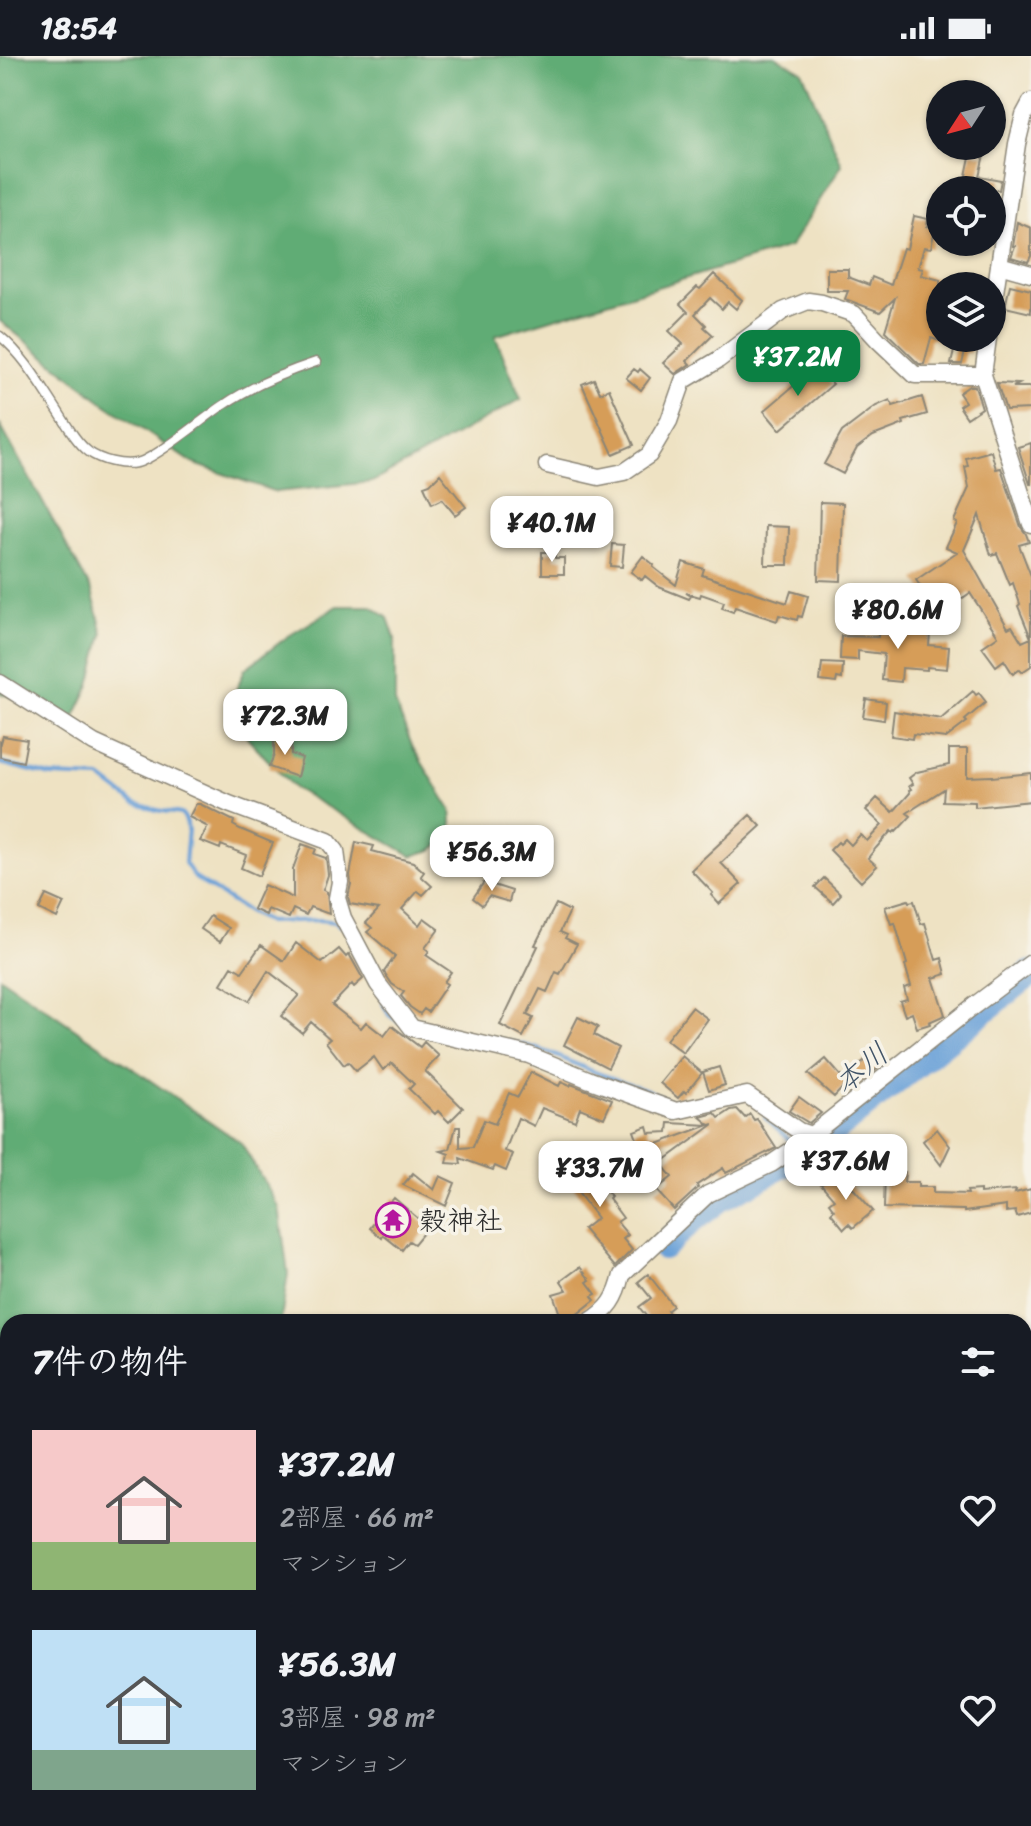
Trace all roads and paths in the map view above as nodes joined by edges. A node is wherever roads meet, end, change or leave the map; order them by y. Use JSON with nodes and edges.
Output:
{"nodes":[{"id":1,"x":1031,"y":102,"type":"edge"},
{"id":2,"x":1013,"y":170,"type":"junction"},
{"id":3,"x":1031,"y":178,"type":"edge"},
{"id":4,"x":999,"y":265,"type":"junction"},
{"id":5,"x":998,"y":272,"type":"edge"},
{"id":6,"x":1031,"y":274,"type":"edge"},
{"id":7,"x":0,"y":336,"type":"edge"},
{"id":8,"x":986,"y":352,"type":"edge"},
{"id":9,"x":316,"y":362,"type":"dead end"},
{"id":10,"x":983,"y":375,"type":"junction"},
{"id":11,"x":547,"y":465,"type":"dead end"},
{"id":12,"x":1031,"y":524,"type":"edge"},
{"id":13,"x":0,"y":683,"type":"edge"},
{"id":14,"x":1031,"y":963,"type":"edge"},
{"id":15,"x":803,"y":1142,"type":"junction"},
{"id":16,"x":602,"y":1314,"type":"edge"}],
"edges":[{"from":1,"to":2,"type":"street"},
{"from":2,"to":3,"type":"street"},
{"from":2,"to":4,"type":"street"},
{"from":4,"to":5,"type":"street"},
{"from":4,"to":6,"type":"street"},
{"from":7,"to":9,"type":"lane"},
{"from":8,"to":10,"type":"street"},
{"from":10,"to":11,"type":"street"},
{"from":10,"to":12,"type":"street"},
{"from":13,"to":15,"type":"street"},
{"from":14,"to":15,"type":"street"},
{"from":15,"to":16,"type":"street"}]}
